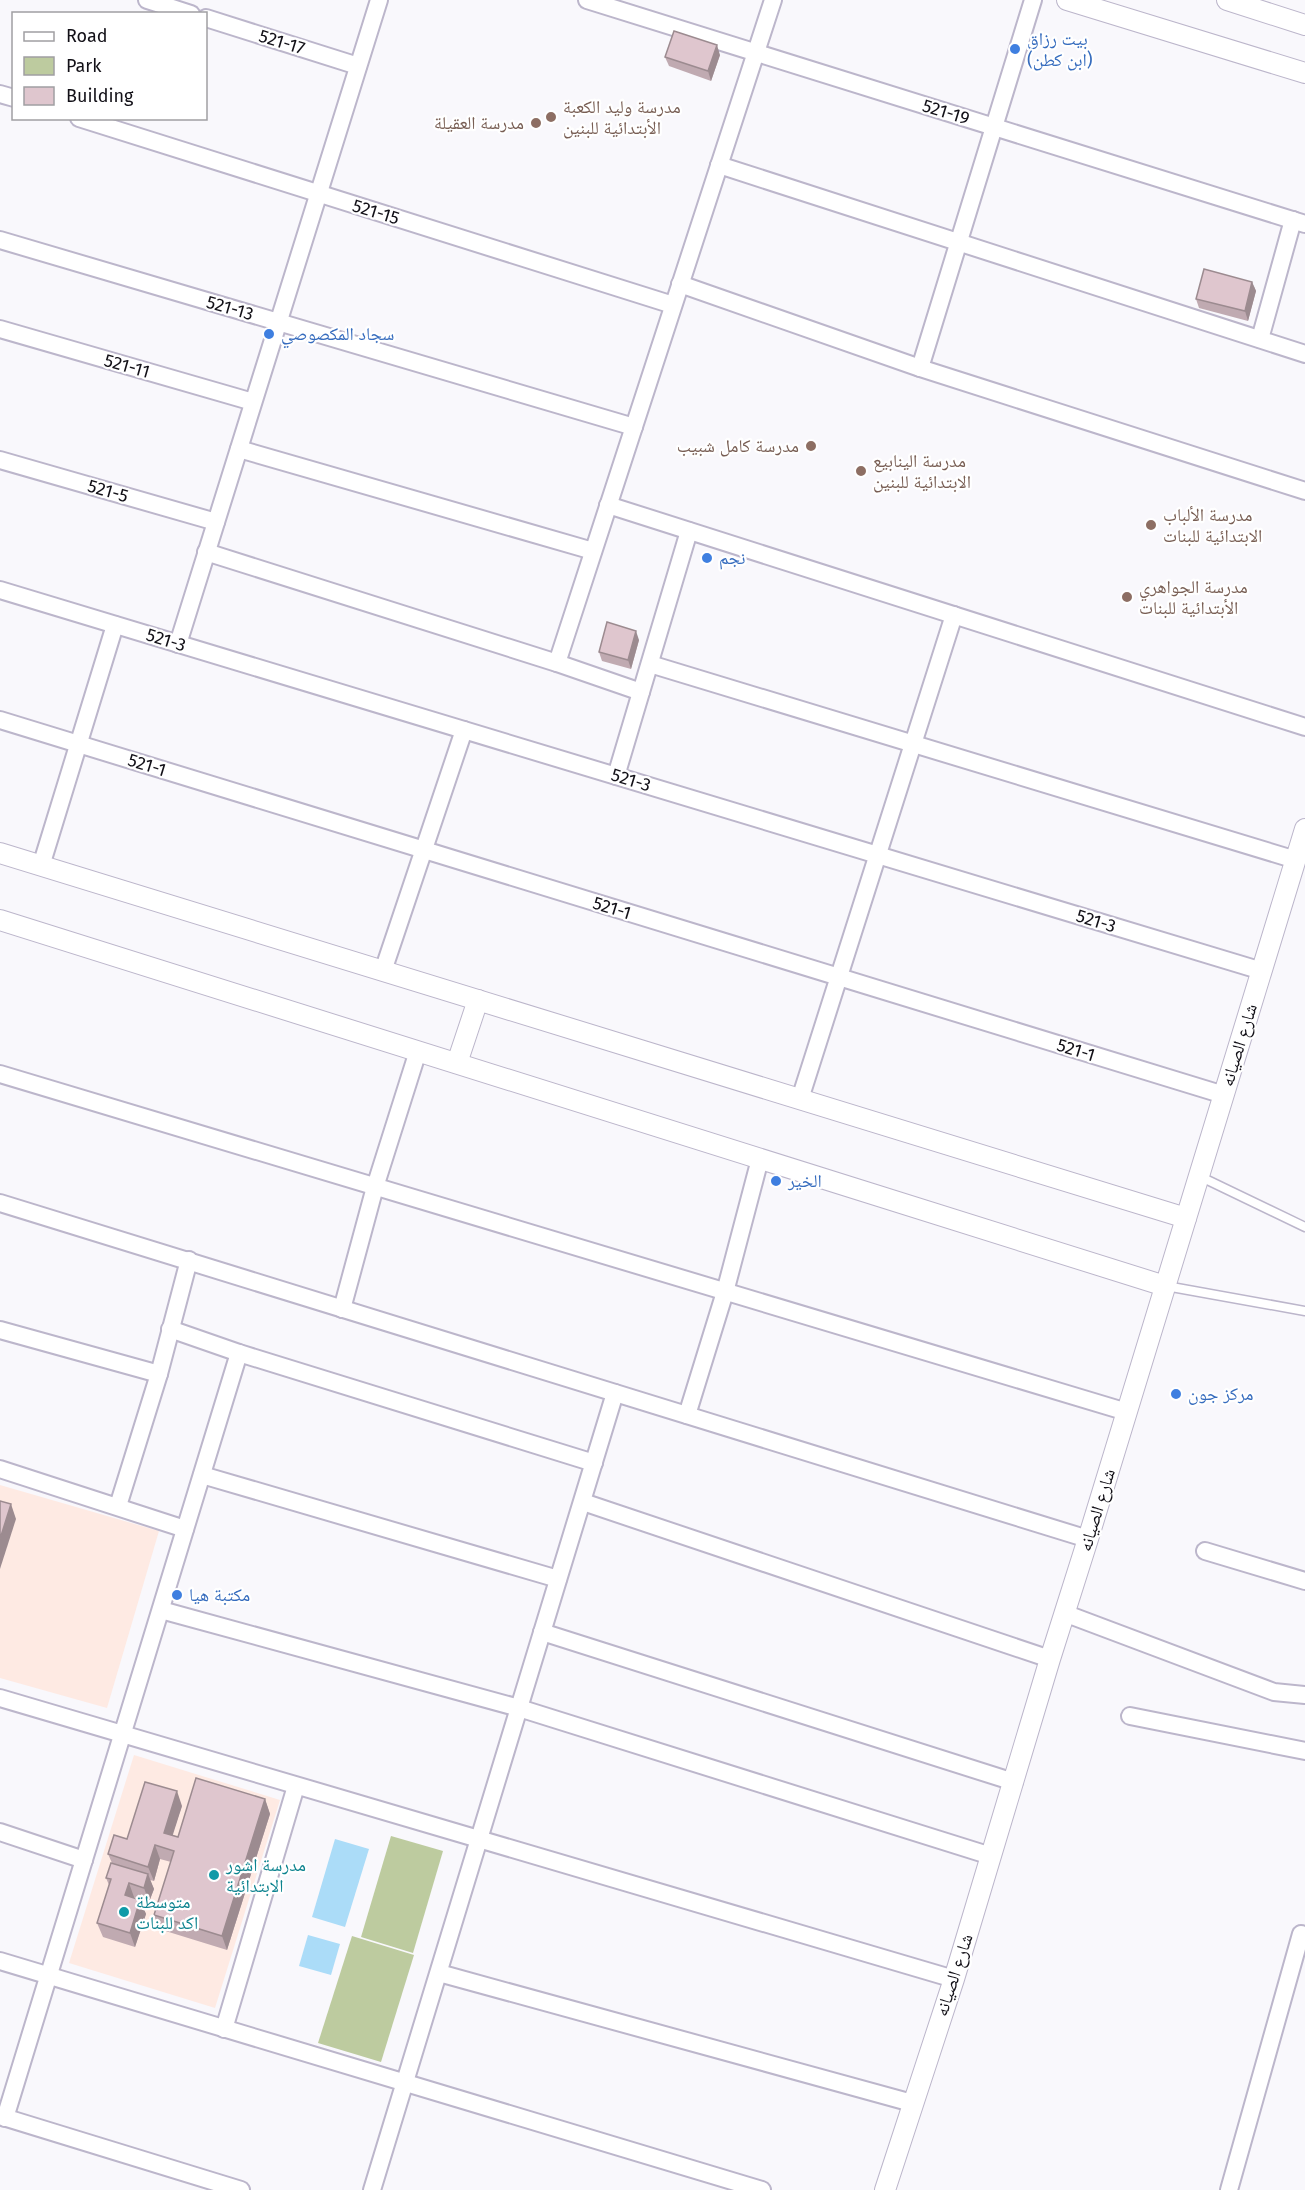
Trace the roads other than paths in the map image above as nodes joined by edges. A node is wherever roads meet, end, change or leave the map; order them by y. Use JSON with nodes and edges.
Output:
{"nodes":[{"id":1,"x":147,"y":0,"type":"edge"},
{"id":2,"x":379,"y":0,"type":"edge"},
{"id":3,"x":588,"y":0,"type":"edge"},
{"id":4,"x":773,"y":0,"type":"edge"},
{"id":5,"x":1034,"y":0,"type":"edge"},
{"id":6,"x":1067,"y":0,"type":"edge"},
{"id":7,"x":1227,"y":0,"type":"edge"},
{"id":8,"x":185,"y":12,"type":"edge"},
{"id":9,"x":207,"y":18,"type":"edge"},
{"id":10,"x":1305,"y":25,"type":"edge"},
{"id":11,"x":756,"y":52,"type":"junction"},
{"id":12,"x":358,"y":66,"type":"junction"},
{"id":13,"x":1305,"y":73,"type":"edge"},
{"id":14,"x":85,"y":120,"type":"edge"},
{"id":15,"x":994,"y":127,"type":"junction"},
{"id":16,"x":719,"y":165,"type":"junction"},
{"id":17,"x":318,"y":194,"type":"junction"},
{"id":18,"x":1299,"y":222,"type":"edge"},
{"id":19,"x":0,"y":240,"type":"edge"},
{"id":20,"x":959,"y":242,"type":"junction"},
{"id":21,"x":680,"y":284,"type":"junction"},
{"id":22,"x":673,"y":305,"type":"junction"},
{"id":23,"x":278,"y":322,"type":"junction"},
{"id":24,"x":0,"y":329,"type":"edge"},
{"id":25,"x":1260,"y":339,"type":"junction"},
{"id":26,"x":1305,"y":354,"type":"edge"},
{"id":27,"x":920,"y":368,"type":"junction"},
{"id":28,"x":253,"y":402,"type":"junction"},
{"id":29,"x":634,"y":427,"type":"junction"},
{"id":30,"x":239,"y":449,"type":"junction"},
{"id":31,"x":0,"y":460,"type":"edge"},
{"id":32,"x":1305,"y":491,"type":"edge"},
{"id":33,"x":608,"y":505,"type":"junction"},
{"id":34,"x":216,"y":522,"type":"junction"},
{"id":35,"x":689,"y":531,"type":"junction"},
{"id":36,"x":593,"y":551,"type":"junction"},
{"id":37,"x":206,"y":552,"type":"junction"},
{"id":38,"x":0,"y":590,"type":"edge"},
{"id":39,"x":954,"y":615,"type":"junction"},
{"id":40,"x":115,"y":625,"type":"junction"},
{"id":41,"x":178,"y":644,"type":"junction"},
{"id":42,"x":557,"y":663,"type":"junction"},
{"id":43,"x":650,"y":664,"type":"junction"},
{"id":44,"x":641,"y":692,"type":"junction"},
{"id":45,"x":0,"y":720,"type":"edge"},
{"id":46,"x":1305,"y":727,"type":"edge"},
{"id":47,"x":464,"y":730,"type":"junction"},
{"id":48,"x":78,"y":744,"type":"junction"},
{"id":49,"x":913,"y":744,"type":"junction"},
{"id":50,"x":616,"y":776,"type":"junction"},
{"id":51,"x":1305,"y":829,"type":"edge"},
{"id":52,"x":424,"y":850,"type":"junction"},
{"id":53,"x":0,"y":853,"type":"edge"},
{"id":54,"x":878,"y":855,"type":"junction"},
{"id":55,"x":1296,"y":860,"type":"junction"},
{"id":56,"x":41,"y":866,"type":"junction"},
{"id":57,"x":0,"y":920,"type":"edge"},
{"id":58,"x":383,"y":971,"type":"junction"},
{"id":59,"x":1262,"y":971,"type":"junction"},
{"id":60,"x":839,"y":977,"type":"junction"},
{"id":61,"x":478,"y":1000,"type":"junction"},
{"id":62,"x":418,"y":1051,"type":"junction"},
{"id":63,"x":457,"y":1063,"type":"junction"},
{"id":64,"x":0,"y":1074,"type":"edge"},
{"id":65,"x":1224,"y":1095,"type":"junction"},
{"id":66,"x":800,"y":1099,"type":"junction"},
{"id":67,"x":760,"y":1159,"type":"junction"},
{"id":68,"x":1199,"y":1176,"type":"junction"},
{"id":69,"x":375,"y":1187,"type":"junction"},
{"id":70,"x":0,"y":1203,"type":"edge"},
{"id":71,"x":1186,"y":1218,"type":"junction"},
{"id":72,"x":1305,"y":1227,"type":"edge"},
{"id":73,"x":189,"y":1260,"type":"junction"},
{"id":74,"x":1165,"y":1286,"type":"junction"},
{"id":75,"x":725,"y":1292,"type":"junction"},
{"id":76,"x":342,"y":1309,"type":"junction"},
{"id":77,"x":1305,"y":1311,"type":"edge"},
{"id":78,"x":170,"y":1329,"type":"junction"},
{"id":79,"x":0,"y":1330,"type":"edge"},
{"id":80,"x":239,"y":1353,"type":"junction"},
{"id":81,"x":159,"y":1374,"type":"junction"},
{"id":82,"x":615,"y":1393,"type":"junction"},
{"id":83,"x":1126,"y":1413,"type":"junction"},
{"id":84,"x":687,"y":1415,"type":"junction"},
{"id":85,"x":594,"y":1462,"type":"junction"},
{"id":86,"x":0,"y":1469,"type":"edge"},
{"id":87,"x":202,"y":1475,"type":"junction"},
{"id":88,"x":583,"y":1502,"type":"junction"},
{"id":89,"x":118,"y":1506,"type":"junction"},
{"id":90,"x":185,"y":1529,"type":"junction"},
{"id":91,"x":1088,"y":1539,"type":"junction"},
{"id":92,"x":1204,"y":1551,"type":"dead end"},
{"id":93,"x":558,"y":1579,"type":"junction"},
{"id":94,"x":1305,"y":1581,"type":"edge"},
{"id":95,"x":161,"y":1610,"type":"junction"},
{"id":96,"x":1064,"y":1613,"type":"junction"},
{"id":97,"x":542,"y":1632,"type":"junction"},
{"id":98,"x":1050,"y":1659,"type":"junction"},
{"id":99,"x":1305,"y":1695,"type":"edge"},
{"id":100,"x":0,"y":1698,"type":"edge"},
{"id":101,"x":519,"y":1708,"type":"junction"},
{"id":102,"x":1130,"y":1716,"type":"dead end"},
{"id":103,"x":123,"y":1735,"type":"junction"},
{"id":104,"x":1305,"y":1751,"type":"edge"},
{"id":105,"x":1014,"y":1782,"type":"junction"},
{"id":106,"x":296,"y":1786,"type":"junction"},
{"id":107,"x":0,"y":1832,"type":"edge"},
{"id":108,"x":479,"y":1839,"type":"junction"},
{"id":109,"x":991,"y":1856,"type":"junction"},
{"id":110,"x":84,"y":1860,"type":"junction"},
{"id":111,"x":1301,"y":1934,"type":"dead end"},
{"id":112,"x":0,"y":1961,"type":"edge"},
{"id":113,"x":439,"y":1973,"type":"junction"},
{"id":114,"x":49,"y":1975,"type":"junction"},
{"id":115,"x":954,"y":1979,"type":"junction"},
{"id":116,"x":225,"y":2029,"type":"junction"},
{"id":117,"x":405,"y":2084,"type":"junction"},
{"id":118,"x":912,"y":2103,"type":"junction"},
{"id":119,"x":3,"y":2117,"type":"edge"},
{"id":120,"x":241,"y":2190,"type":"edge"},
{"id":121,"x":372,"y":2190,"type":"edge"},
{"id":122,"x":762,"y":2190,"type":"edge"},
{"id":123,"x":885,"y":2190,"type":"edge"},
{"id":124,"x":1229,"y":2190,"type":"edge"}],
"edges":[{"from":1,"to":8,"type":"street"},
{"from":2,"to":12,"type":"street"},
{"from":3,"to":11,"type":"street","name":"521-19"},
{"from":4,"to":11,"type":"street"},
{"from":5,"to":15,"type":"street"},
{"from":6,"to":13,"type":"street"},
{"from":7,"to":10,"type":"street"},
{"from":9,"to":12,"type":"street","name":"521-17"},
{"from":11,"to":15,"type":"street","name":"521-19"},
{"from":11,"to":16,"type":"street"},
{"from":12,"to":17,"type":"street"},
{"from":14,"to":17,"type":"street","name":"521-15"},
{"from":15,"to":18,"type":"street","name":"521-19"},
{"from":15,"to":20,"type":"street"},
{"from":16,"to":20,"type":"street"},
{"from":16,"to":21,"type":"street"},
{"from":17,"to":22,"type":"street","name":"521-15"},
{"from":17,"to":23,"type":"street"},
{"from":18,"to":25,"type":"street"},
{"from":19,"to":23,"type":"street","name":"521-13"},
{"from":20,"to":25,"type":"street"},
{"from":20,"to":27,"type":"street"},
{"from":21,"to":22,"type":"street"},
{"from":21,"to":27,"type":"street"},
{"from":22,"to":29,"type":"street"},
{"from":23,"to":28,"type":"street"},
{"from":23,"to":29,"type":"street","name":"521-13"},
{"from":24,"to":28,"type":"street","name":"521-11"},
{"from":25,"to":26,"type":"street"},
{"from":27,"to":32,"type":"street"},
{"from":28,"to":30,"type":"street"},
{"from":29,"to":33,"type":"street"},
{"from":30,"to":34,"type":"street"},
{"from":30,"to":36,"type":"street"},
{"from":31,"to":34,"type":"street","name":"521-5"},
{"from":33,"to":35,"type":"street"},
{"from":33,"to":36,"type":"street"},
{"from":34,"to":37,"type":"street"},
{"from":35,"to":39,"type":"street"},
{"from":35,"to":43,"type":"street"},
{"from":36,"to":42,"type":"street"},
{"from":37,"to":41,"type":"street"},
{"from":37,"to":42,"type":"street"},
{"from":38,"to":40,"type":"street","name":"521-3"},
{"from":39,"to":46,"type":"street"},
{"from":39,"to":49,"type":"street"},
{"from":40,"to":41,"type":"street","name":"521-3"},
{"from":40,"to":48,"type":"street"},
{"from":41,"to":47,"type":"street","name":"521-3"},
{"from":42,"to":44,"type":"street"},
{"from":43,"to":44,"type":"street"},
{"from":43,"to":49,"type":"street"},
{"from":44,"to":50,"type":"street"},
{"from":45,"to":48,"type":"street","name":"521-1"},
{"from":47,"to":50,"type":"street","name":"521-3"},
{"from":47,"to":52,"type":"street"},
{"from":48,"to":52,"type":"street","name":"521-1"},
{"from":48,"to":56,"type":"street"},
{"from":49,"to":54,"type":"street"},
{"from":49,"to":55,"type":"street"},
{"from":50,"to":54,"type":"street","name":"521-3"},
{"from":51,"to":55,"type":"street","name":"شارع الصيانه"},
{"from":52,"to":58,"type":"street"},
{"from":52,"to":60,"type":"street","name":"521-1"},
{"from":53,"to":56,"type":"street"},
{"from":54,"to":59,"type":"street","name":"521-3"},
{"from":54,"to":60,"type":"street"},
{"from":55,"to":59,"type":"street","name":"شارع الصيانه"},
{"from":56,"to":58,"type":"street"},
{"from":57,"to":62,"type":"street"},
{"from":58,"to":61,"type":"street"},
{"from":59,"to":65,"type":"street","name":"شارع الصيانه"},
{"from":60,"to":65,"type":"street","name":"521-1"},
{"from":60,"to":66,"type":"street"},
{"from":61,"to":63,"type":"street"},
{"from":61,"to":66,"type":"street"},
{"from":62,"to":63,"type":"street"},
{"from":62,"to":69,"type":"street"},
{"from":63,"to":67,"type":"street"},
{"from":64,"to":69,"type":"street"},
{"from":65,"to":68,"type":"street","name":"شارع الصيانه"},
{"from":66,"to":71,"type":"street"},
{"from":67,"to":74,"type":"street"},
{"from":67,"to":75,"type":"street"},
{"from":68,"to":71,"type":"street","name":"شارع الصيانه"},
{"from":68,"to":72,"type":"lane"},
{"from":69,"to":75,"type":"street"},
{"from":69,"to":76,"type":"street"},
{"from":70,"to":73,"type":"street"},
{"from":71,"to":74,"type":"street","name":"شارع الصيانه"},
{"from":73,"to":76,"type":"street"},
{"from":73,"to":78,"type":"street"},
{"from":74,"to":77,"type":"lane"},
{"from":74,"to":83,"type":"street","name":"شارع الصيانه"},
{"from":75,"to":83,"type":"street"},
{"from":75,"to":84,"type":"street"},
{"from":76,"to":82,"type":"street"},
{"from":78,"to":80,"type":"street"},
{"from":78,"to":81,"type":"street"},
{"from":79,"to":81,"type":"street"},
{"from":80,"to":85,"type":"street"},
{"from":80,"to":87,"type":"street"},
{"from":81,"to":89,"type":"street"},
{"from":82,"to":84,"type":"street"},
{"from":82,"to":85,"type":"street"},
{"from":83,"to":91,"type":"street","name":"شارع الصيانه"},
{"from":84,"to":91,"type":"street"},
{"from":85,"to":88,"type":"street"},
{"from":86,"to":89,"type":"street"},
{"from":87,"to":90,"type":"street"},
{"from":87,"to":93,"type":"street"},
{"from":88,"to":93,"type":"street"},
{"from":88,"to":98,"type":"street"},
{"from":89,"to":90,"type":"street"},
{"from":90,"to":95,"type":"street"},
{"from":91,"to":96,"type":"street","name":"شارع الصيانه"},
{"from":92,"to":94,"type":"street"},
{"from":93,"to":97,"type":"street"},
{"from":95,"to":101,"type":"street"},
{"from":95,"to":103,"type":"street"},
{"from":96,"to":98,"type":"street","name":"شارع الصيانه"},
{"from":96,"to":99,"type":"street"},
{"from":97,"to":101,"type":"street"},
{"from":97,"to":105,"type":"street"},
{"from":98,"to":105,"type":"street","name":"شارع الصيانه"},
{"from":100,"to":103,"type":"street"},
{"from":101,"to":108,"type":"street"},
{"from":101,"to":109,"type":"street"},
{"from":102,"to":104,"type":"street"},
{"from":103,"to":106,"type":"street"},
{"from":103,"to":110,"type":"street"},
{"from":105,"to":109,"type":"street","name":"شارع الصيانه"},
{"from":106,"to":108,"type":"street"},
{"from":106,"to":116,"type":"street"},
{"from":107,"to":110,"type":"street"},
{"from":108,"to":113,"type":"street"},
{"from":108,"to":115,"type":"street"},
{"from":109,"to":115,"type":"street","name":"شارع الصيانه"},
{"from":110,"to":114,"type":"street"},
{"from":111,"to":124,"type":"street"},
{"from":112,"to":114,"type":"street"},
{"from":113,"to":117,"type":"street"},
{"from":113,"to":118,"type":"street"},
{"from":114,"to":116,"type":"street"},
{"from":114,"to":119,"type":"street"},
{"from":115,"to":118,"type":"street","name":"شارع الصيانه"},
{"from":116,"to":117,"type":"street"},
{"from":117,"to":121,"type":"street"},
{"from":117,"to":122,"type":"street"},
{"from":118,"to":123,"type":"street","name":"شارع الصيانه"},
{"from":119,"to":120,"type":"street"}]}
